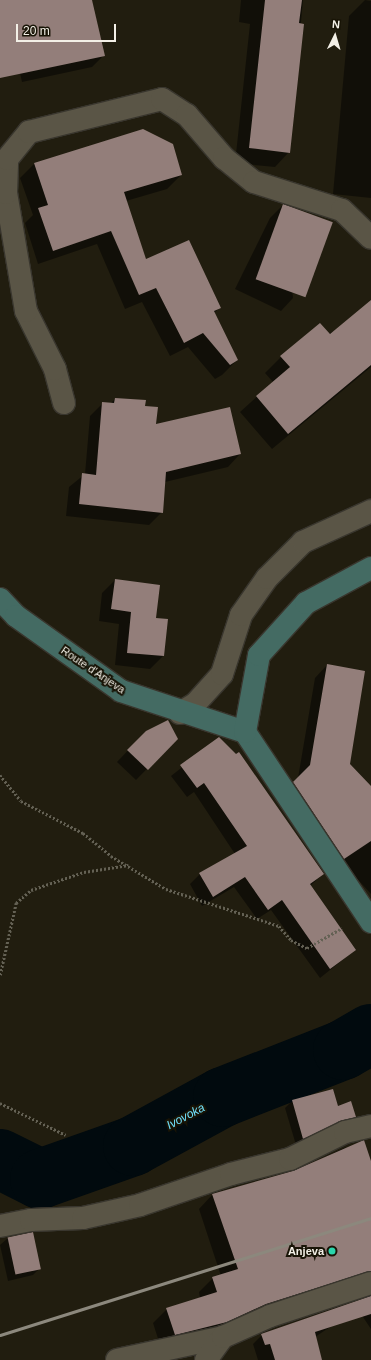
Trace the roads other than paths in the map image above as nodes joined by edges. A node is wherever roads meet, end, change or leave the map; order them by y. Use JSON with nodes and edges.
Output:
{"nodes":[{"id":1,"x":371,"y":238,"type":"edge"},
{"id":2,"x":64,"y":403,"type":"dead end"},
{"id":3,"x":371,"y":511,"type":"edge"},
{"id":4,"x":371,"y":568,"type":"edge"},
{"id":5,"x":0,"y":598,"type":"edge"},
{"id":6,"x":180,"y":713,"type":"junction"},
{"id":7,"x":245,"y":732,"type":"junction"},
{"id":8,"x":368,"y":917,"type":"edge"},
{"id":9,"x":371,"y":1126,"type":"edge"},
{"id":10,"x":0,"y":1226,"type":"edge"},
{"id":11,"x":371,"y":1283,"type":"edge"},
{"id":12,"x":223,"y":1337,"type":"junction"},
{"id":13,"x":117,"y":1360,"type":"edge"},
{"id":14,"x":206,"y":1360,"type":"edge"}],
"edges":[{"from":1,"to":2,"type":"street"},
{"from":3,"to":6,"type":"street"},
{"from":4,"to":7,"type":"street"},
{"from":5,"to":6,"type":"street","name":"Route d'Anjeva"},
{"from":6,"to":7,"type":"street","name":"Route d'Anjeva"},
{"from":7,"to":8,"type":"street"},
{"from":9,"to":10,"type":"street"},
{"from":11,"to":12,"type":"street"},
{"from":12,"to":13,"type":"street"},
{"from":12,"to":14,"type":"street"}]}
